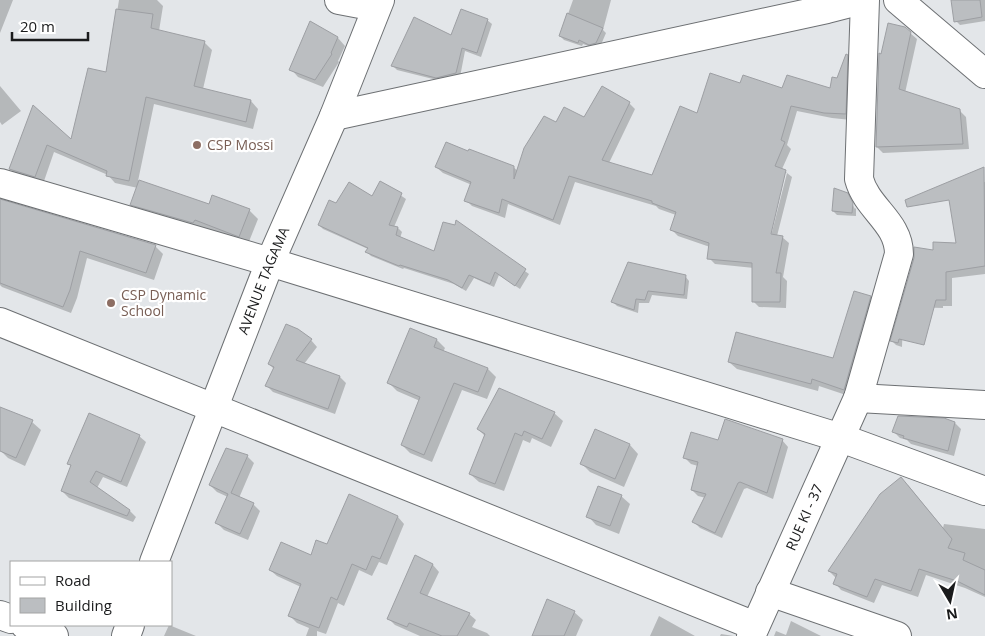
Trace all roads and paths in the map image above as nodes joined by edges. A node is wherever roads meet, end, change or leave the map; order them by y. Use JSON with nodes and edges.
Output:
{"nodes":[{"id":1,"x":338,"y":0,"type":"edge"},
{"id":2,"x":863,"y":0,"type":"edge"},
{"id":3,"x":898,"y":0,"type":"edge"},
{"id":4,"x":378,"y":3,"type":"edge"},
{"id":5,"x":820,"y":4,"type":"edge"},
{"id":6,"x":985,"y":74,"type":"edge"},
{"id":7,"x":334,"y":116,"type":"junction"},
{"id":8,"x":0,"y":183,"type":"edge"},
{"id":9,"x":270,"y":262,"type":"junction"},
{"id":10,"x":0,"y":322,"type":"edge"},
{"id":11,"x":858,"y":398,"type":"junction"},
{"id":12,"x":985,"y":405,"type":"edge"},
{"id":13,"x":214,"y":407,"type":"junction"},
{"id":14,"x":841,"y":438,"type":"junction"},
{"id":15,"x":985,"y":491,"type":"edge"},
{"id":16,"x":154,"y":561,"type":"edge"},
{"id":17,"x":770,"y":592,"type":"junction"},
{"id":18,"x":28,"y":626,"type":"edge"},
{"id":19,"x":753,"y":631,"type":"edge"},
{"id":20,"x":54,"y":636,"type":"edge"},
{"id":21,"x":897,"y":636,"type":"edge"}],
"edges":[{"from":1,"to":4,"type":"street"},
{"from":2,"to":5,"type":"street"},
{"from":2,"to":11,"type":"street","name":"RUE KI - 37"},
{"from":3,"to":6,"type":"street"},
{"from":4,"to":7,"type":"street","name":"AVENUE TAGAMA"},
{"from":5,"to":7,"type":"street"},
{"from":7,"to":9,"type":"street","name":"AVENUE TAGAMA"},
{"from":8,"to":9,"type":"street"},
{"from":9,"to":13,"type":"street","name":"AVENUE TAGAMA"},
{"from":9,"to":14,"type":"street"},
{"from":10,"to":13,"type":"street"},
{"from":11,"to":12,"type":"street"},
{"from":11,"to":14,"type":"street","name":"RUE KI - 37"},
{"from":13,"to":16,"type":"street","name":"AVENUE TAGAMA"},
{"from":13,"to":19,"type":"street"},
{"from":14,"to":15,"type":"street"},
{"from":14,"to":17,"type":"street","name":"RUE KI - 37"},
{"from":17,"to":19,"type":"street","name":"RUE KI - 37"},
{"from":17,"to":21,"type":"street"},
{"from":18,"to":20,"type":"street"}]}
